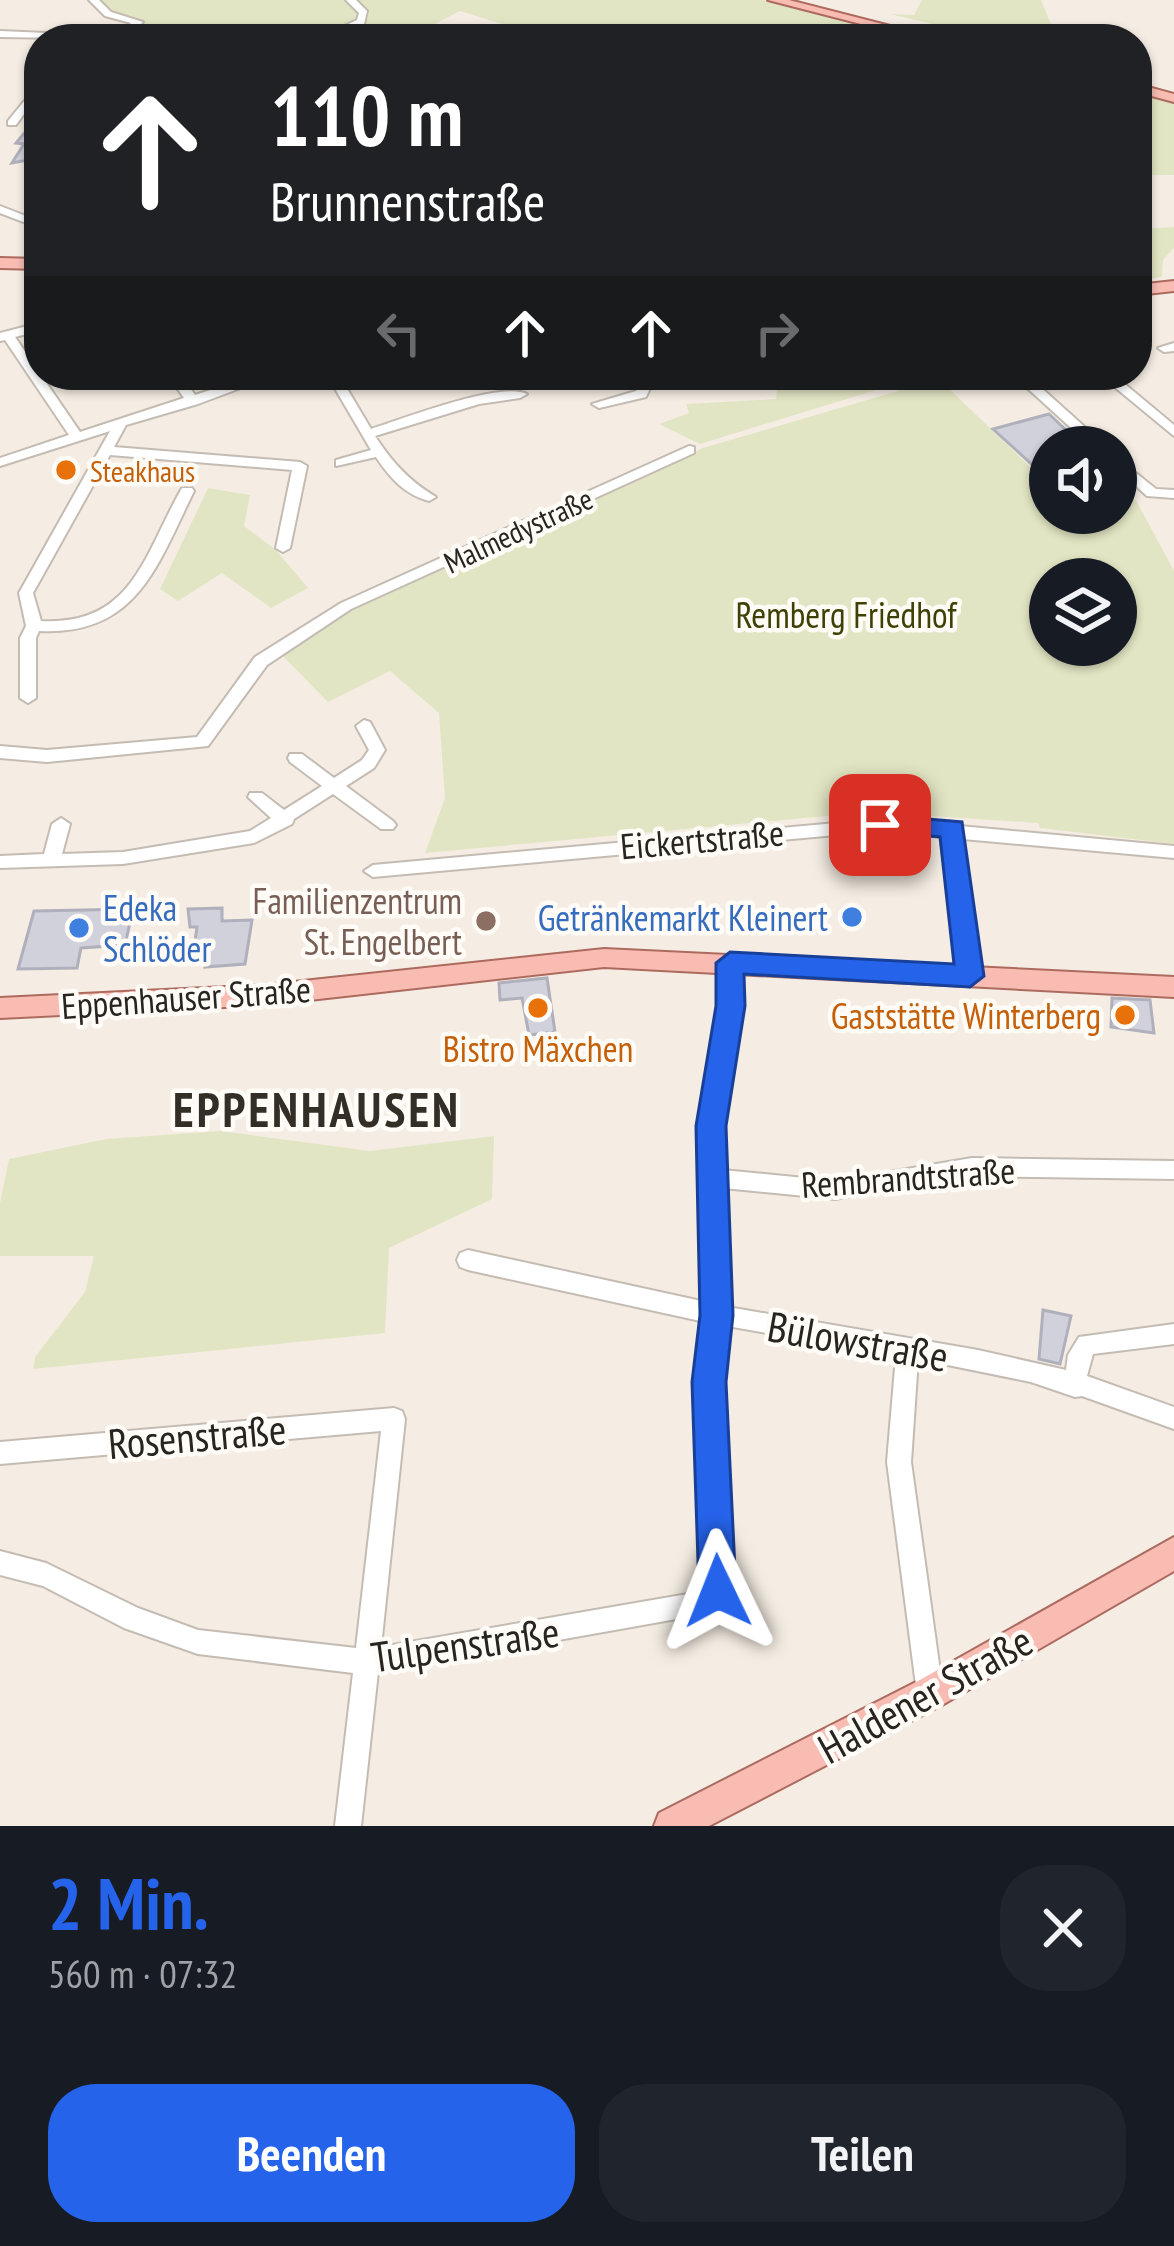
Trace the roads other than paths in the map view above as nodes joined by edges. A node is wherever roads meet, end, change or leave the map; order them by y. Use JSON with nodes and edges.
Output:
{"nodes":[{"id":1,"x":94,"y":0,"type":"edge"},
{"id":2,"x":351,"y":0,"type":"edge"},
{"id":3,"x":774,"y":0,"type":"edge"},
{"id":4,"x":798,"y":0,"type":"edge"},
{"id":5,"x":136,"y":24,"type":"edge"},
{"id":6,"x":356,"y":24,"type":"edge"},
{"id":7,"x":872,"y":24,"type":"edge"},
{"id":8,"x":895,"y":24,"type":"edge"},
{"id":9,"x":4,"y":336,"type":"edge"},
{"id":10,"x":24,"y":364,"type":"edge"},
{"id":11,"x":43,"y":390,"type":"edge"},
{"id":12,"x":185,"y":390,"type":"edge"},
{"id":13,"x":225,"y":390,"type":"edge"},
{"id":14,"x":341,"y":390,"type":"edge"},
{"id":15,"x":646,"y":390,"type":"edge"},
{"id":16,"x":1036,"y":390,"type":"edge"},
{"id":17,"x":1124,"y":390,"type":"edge"},
{"id":18,"x":520,"y":394,"type":"dead end"},
{"id":19,"x":193,"y":401,"type":"junction"},
{"id":20,"x":598,"y":404,"type":"dead end"},
{"id":21,"x":120,"y":425,"type":"junction"},
{"id":22,"x":1076,"y":426,"type":"edge"},
{"id":23,"x":1174,"y":432,"type":"edge"},
{"id":24,"x":366,"y":435,"type":"junction"},
{"id":25,"x":77,"y":438,"type":"junction"},
{"id":26,"x":689,"y":450,"type":"dead end"},
{"id":27,"x":109,"y":452,"type":"junction"},
{"id":28,"x":380,"y":452,"type":"junction"},
{"id":29,"x":0,"y":462,"type":"edge"},
{"id":30,"x":341,"y":463,"type":"dead end"},
{"id":31,"x":1137,"y":480,"type":"edge"},
{"id":32,"x":187,"y":491,"type":"dead end"},
{"id":33,"x":1174,"y":494,"type":"edge"},
{"id":34,"x":429,"y":497,"type":"dead end"},
{"id":35,"x":283,"y":548,"type":"dead end"},
{"id":36,"x":34,"y":626,"type":"junction"},
{"id":37,"x":28,"y":698,"type":"dead end"},
{"id":38,"x":364,"y":725,"type":"dead end"},
{"id":39,"x":0,"y":752,"type":"edge"},
{"id":40,"x":296,"y":758,"type":"dead end"},
{"id":41,"x":334,"y":787,"type":"junction"},
{"id":42,"x":256,"y":797,"type":"dead end"},
{"id":43,"x":286,"y":820,"type":"junction"},
{"id":44,"x":61,"y":824,"type":"dead end"},
{"id":45,"x":387,"y":826,"type":"dead end"},
{"id":46,"x":952,"y":829,"type":"junction"},
{"id":47,"x":1174,"y":852,"type":"edge"},
{"id":48,"x":51,"y":860,"type":"junction"},
{"id":49,"x":0,"y":862,"type":"edge"},
{"id":50,"x":373,"y":872,"type":"dead end"},
{"id":51,"x":730,"y":963,"type":"junction"},
{"id":52,"x":970,"y":976,"type":"junction"},
{"id":53,"x":1174,"y":988,"type":"edge"},
{"id":54,"x":0,"y":1008,"type":"edge"},
{"id":55,"x":1174,"y":1170,"type":"edge"},
{"id":56,"x":714,"y":1178,"type":"junction"},
{"id":57,"x":468,"y":1260,"type":"dead end"},
{"id":58,"x":717,"y":1315,"type":"junction"},
{"id":59,"x":1174,"y":1334,"type":"edge"},
{"id":60,"x":908,"y":1348,"type":"junction"},
{"id":61,"x":1075,"y":1386,"type":"junction"},
{"id":62,"x":1174,"y":1418,"type":"edge"},
{"id":63,"x":0,"y":1453,"type":"edge"},
{"id":64,"x":1174,"y":1553,"type":"edge"},
{"id":65,"x":0,"y":1563,"type":"edge"},
{"id":66,"x":364,"y":1662,"type":"junction"},
{"id":67,"x":930,"y":1693,"type":"junction"},
{"id":68,"x":348,"y":1826,"type":"edge"},
{"id":69,"x":672,"y":1826,"type":"edge"}],
"edges":[{"from":1,"to":5,"type":"street"},
{"from":2,"to":6,"type":"street"},
{"from":3,"to":7,"type":"main road"},
{"from":4,"to":8,"type":"main road"},
{"from":9,"to":10,"type":"street"},
{"from":11,"to":25,"type":"street"},
{"from":12,"to":19,"type":"street"},
{"from":13,"to":19,"type":"street"},
{"from":14,"to":24,"type":"street"},
{"from":15,"to":20,"type":"street"},
{"from":16,"to":22,"type":"street"},
{"from":17,"to":23,"type":"street"},
{"from":18,"to":24,"type":"street"},
{"from":19,"to":21,"type":"street"},
{"from":21,"to":25,"type":"street"},
{"from":21,"to":27,"type":"street"},
{"from":24,"to":28,"type":"street"},
{"from":25,"to":29,"type":"street"},
{"from":26,"to":39,"type":"street","name":"Malmedystraße"},
{"from":27,"to":35,"type":"street"},
{"from":27,"to":36,"type":"street"},
{"from":28,"to":30,"type":"street"},
{"from":28,"to":34,"type":"street"},
{"from":31,"to":33,"type":"street"},
{"from":32,"to":36,"type":"street"},
{"from":36,"to":37,"type":"street"},
{"from":38,"to":41,"type":"street"},
{"from":40,"to":41,"type":"street"},
{"from":41,"to":43,"type":"street"},
{"from":41,"to":45,"type":"street"},
{"from":42,"to":43,"type":"street"},
{"from":43,"to":48,"type":"street"},
{"from":44,"to":48,"type":"street"},
{"from":46,"to":47,"type":"street","name":"Eickertstraße"},
{"from":46,"to":50,"type":"street","name":"Eickertstraße"},
{"from":46,"to":52,"type":"street"},
{"from":48,"to":49,"type":"street"},
{"from":51,"to":52,"type":"main road","name":"Eppenhauser Straße"},
{"from":51,"to":54,"type":"main road","name":"Eppenhauser Straße"},
{"from":51,"to":56,"type":"street"},
{"from":52,"to":53,"type":"main road","name":"Eppenhauser Straße"},
{"from":55,"to":56,"type":"street","name":"Rembrandtstraße"},
{"from":56,"to":58,"type":"street"},
{"from":57,"to":58,"type":"street","name":"Bülowstraße"},
{"from":58,"to":60,"type":"street","name":"Bülowstraße"},
{"from":58,"to":66,"type":"street","name":"Tulpenstraße"},
{"from":59,"to":61,"type":"street"},
{"from":60,"to":61,"type":"street","name":"Bülowstraße"},
{"from":60,"to":67,"type":"street"},
{"from":61,"to":62,"type":"street","name":"Bülowstraße"},
{"from":63,"to":66,"type":"street","name":"Rosenstraße"},
{"from":64,"to":67,"type":"main road","name":"Haldener Straße"},
{"from":65,"to":66,"type":"street","name":"Tulpenstraße"},
{"from":66,"to":68,"type":"street"},
{"from":67,"to":69,"type":"main road","name":"Haldener Straße"}]}
